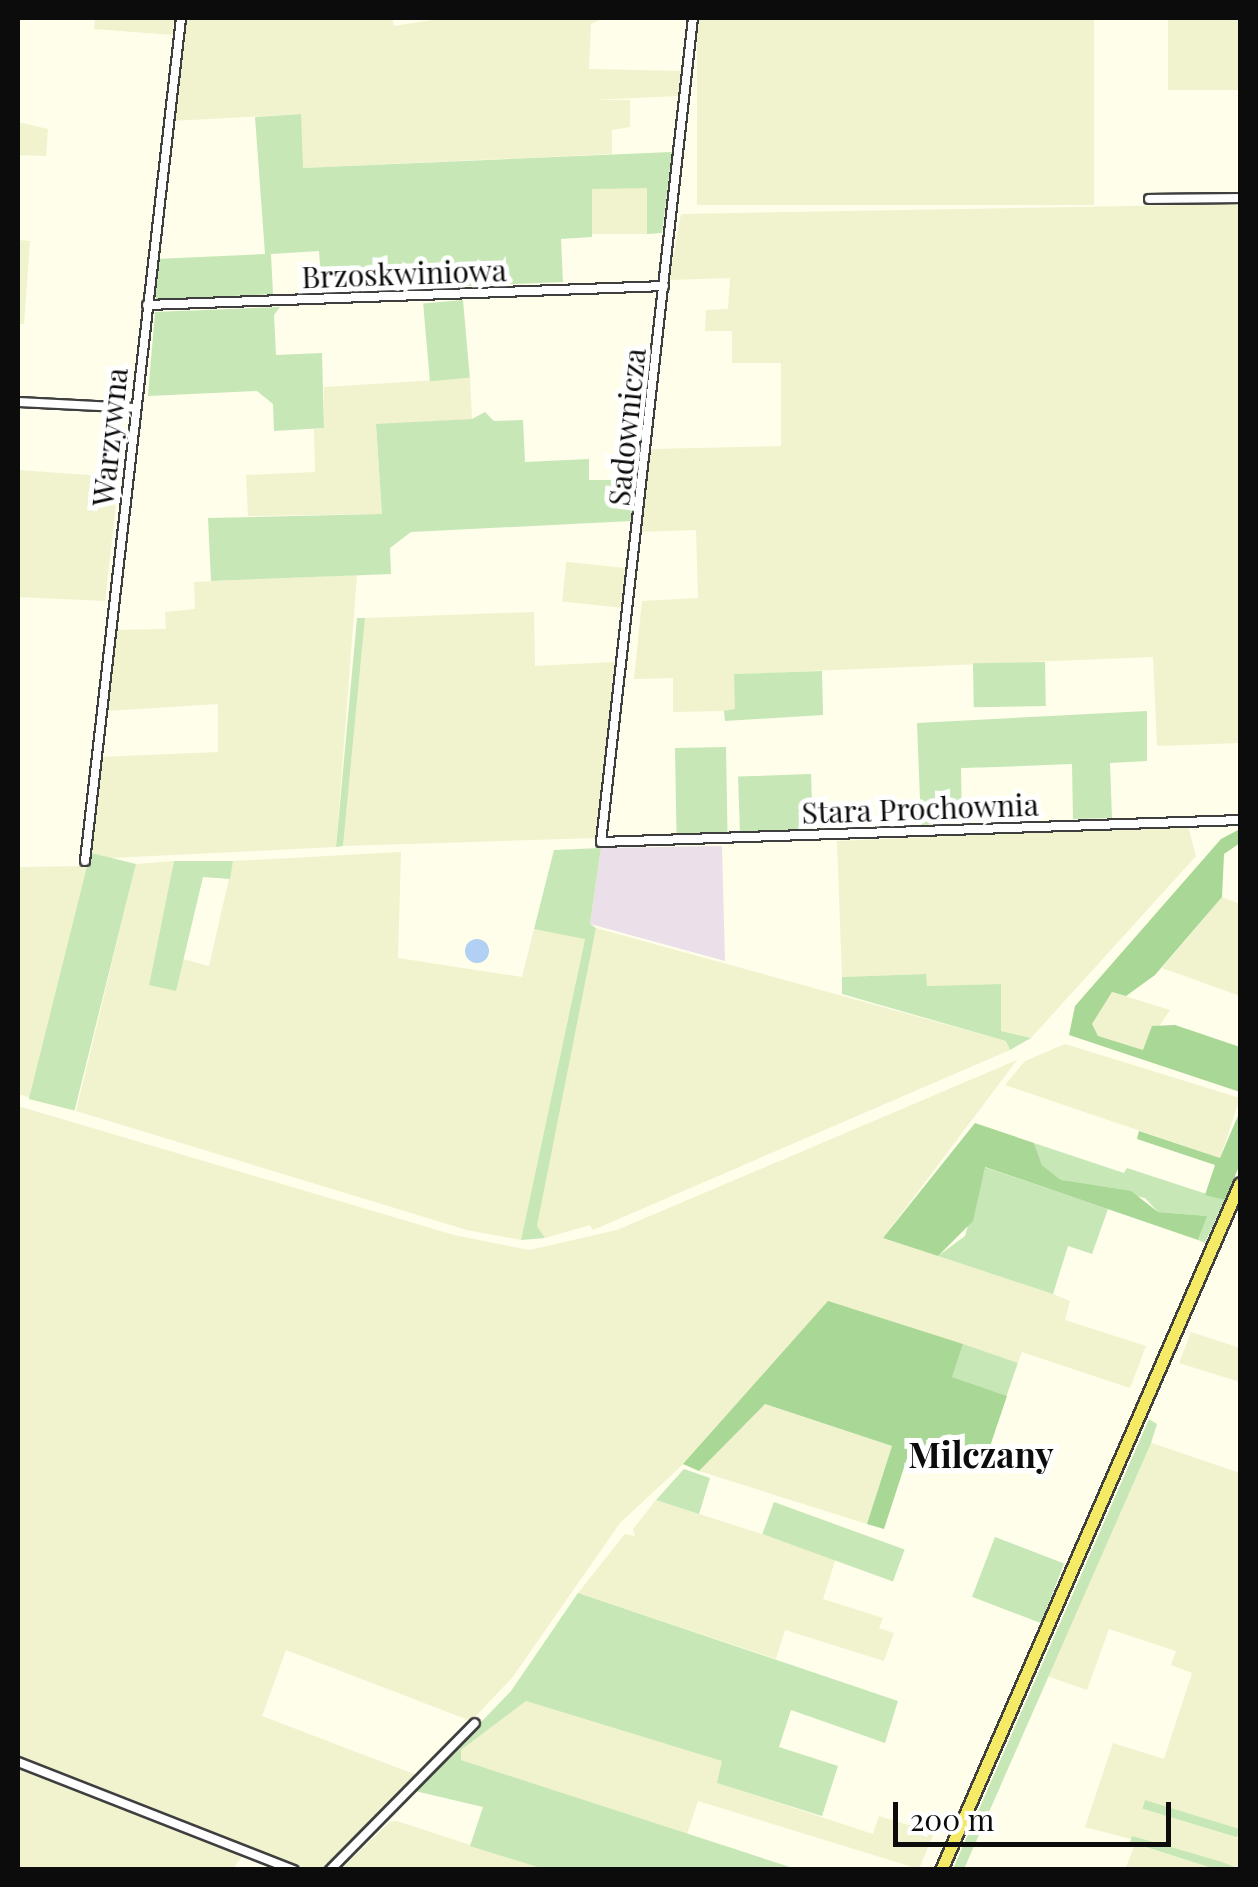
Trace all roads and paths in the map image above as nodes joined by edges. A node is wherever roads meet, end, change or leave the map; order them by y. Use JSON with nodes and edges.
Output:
{"nodes":[{"id":1,"x":181,"y":18,"type":"edge"},
{"id":2,"x":693,"y":18,"type":"edge"},
{"id":3,"x":1240,"y":198,"type":"edge"},
{"id":4,"x":1149,"y":200,"type":"dead end"},
{"id":5,"x":664,"y":286,"type":"junction"},
{"id":6,"x":146,"y":305,"type":"junction"},
{"id":7,"x":18,"y":402,"type":"edge"},
{"id":8,"x":135,"y":408,"type":"junction"},
{"id":9,"x":1240,"y":820,"type":"edge"},
{"id":10,"x":601,"y":842,"type":"joint"},
{"id":11,"x":85,"y":861,"type":"dead end"},
{"id":12,"x":1240,"y":1183,"type":"edge"},
{"id":13,"x":475,"y":1723,"type":"dead end"},
{"id":14,"x":18,"y":1762,"type":"edge"},
{"id":15,"x":294,"y":1870,"type":"edge"},
{"id":16,"x":330,"y":1870,"type":"edge"},
{"id":17,"x":941,"y":1870,"type":"edge"}],
"edges":[{"from":1,"to":6,"type":"street","name":"Warzywna"},
{"from":2,"to":5,"type":"street","name":"Sadownicza"},
{"from":3,"to":4,"type":"street"},
{"from":5,"to":6,"type":"street","name":"Brzoskwiniowa"},
{"from":5,"to":10,"type":"street","name":"Sadownicza"},
{"from":6,"to":8,"type":"street","name":"Warzywna"},
{"from":7,"to":8,"type":"street"},
{"from":8,"to":11,"type":"street","name":"Warzywna"},
{"from":9,"to":10,"type":"street","name":"Stara Prochownia"},
{"from":12,"to":17,"type":"main road"},
{"from":13,"to":16,"type":"street"},
{"from":14,"to":15,"type":"street"}]}
